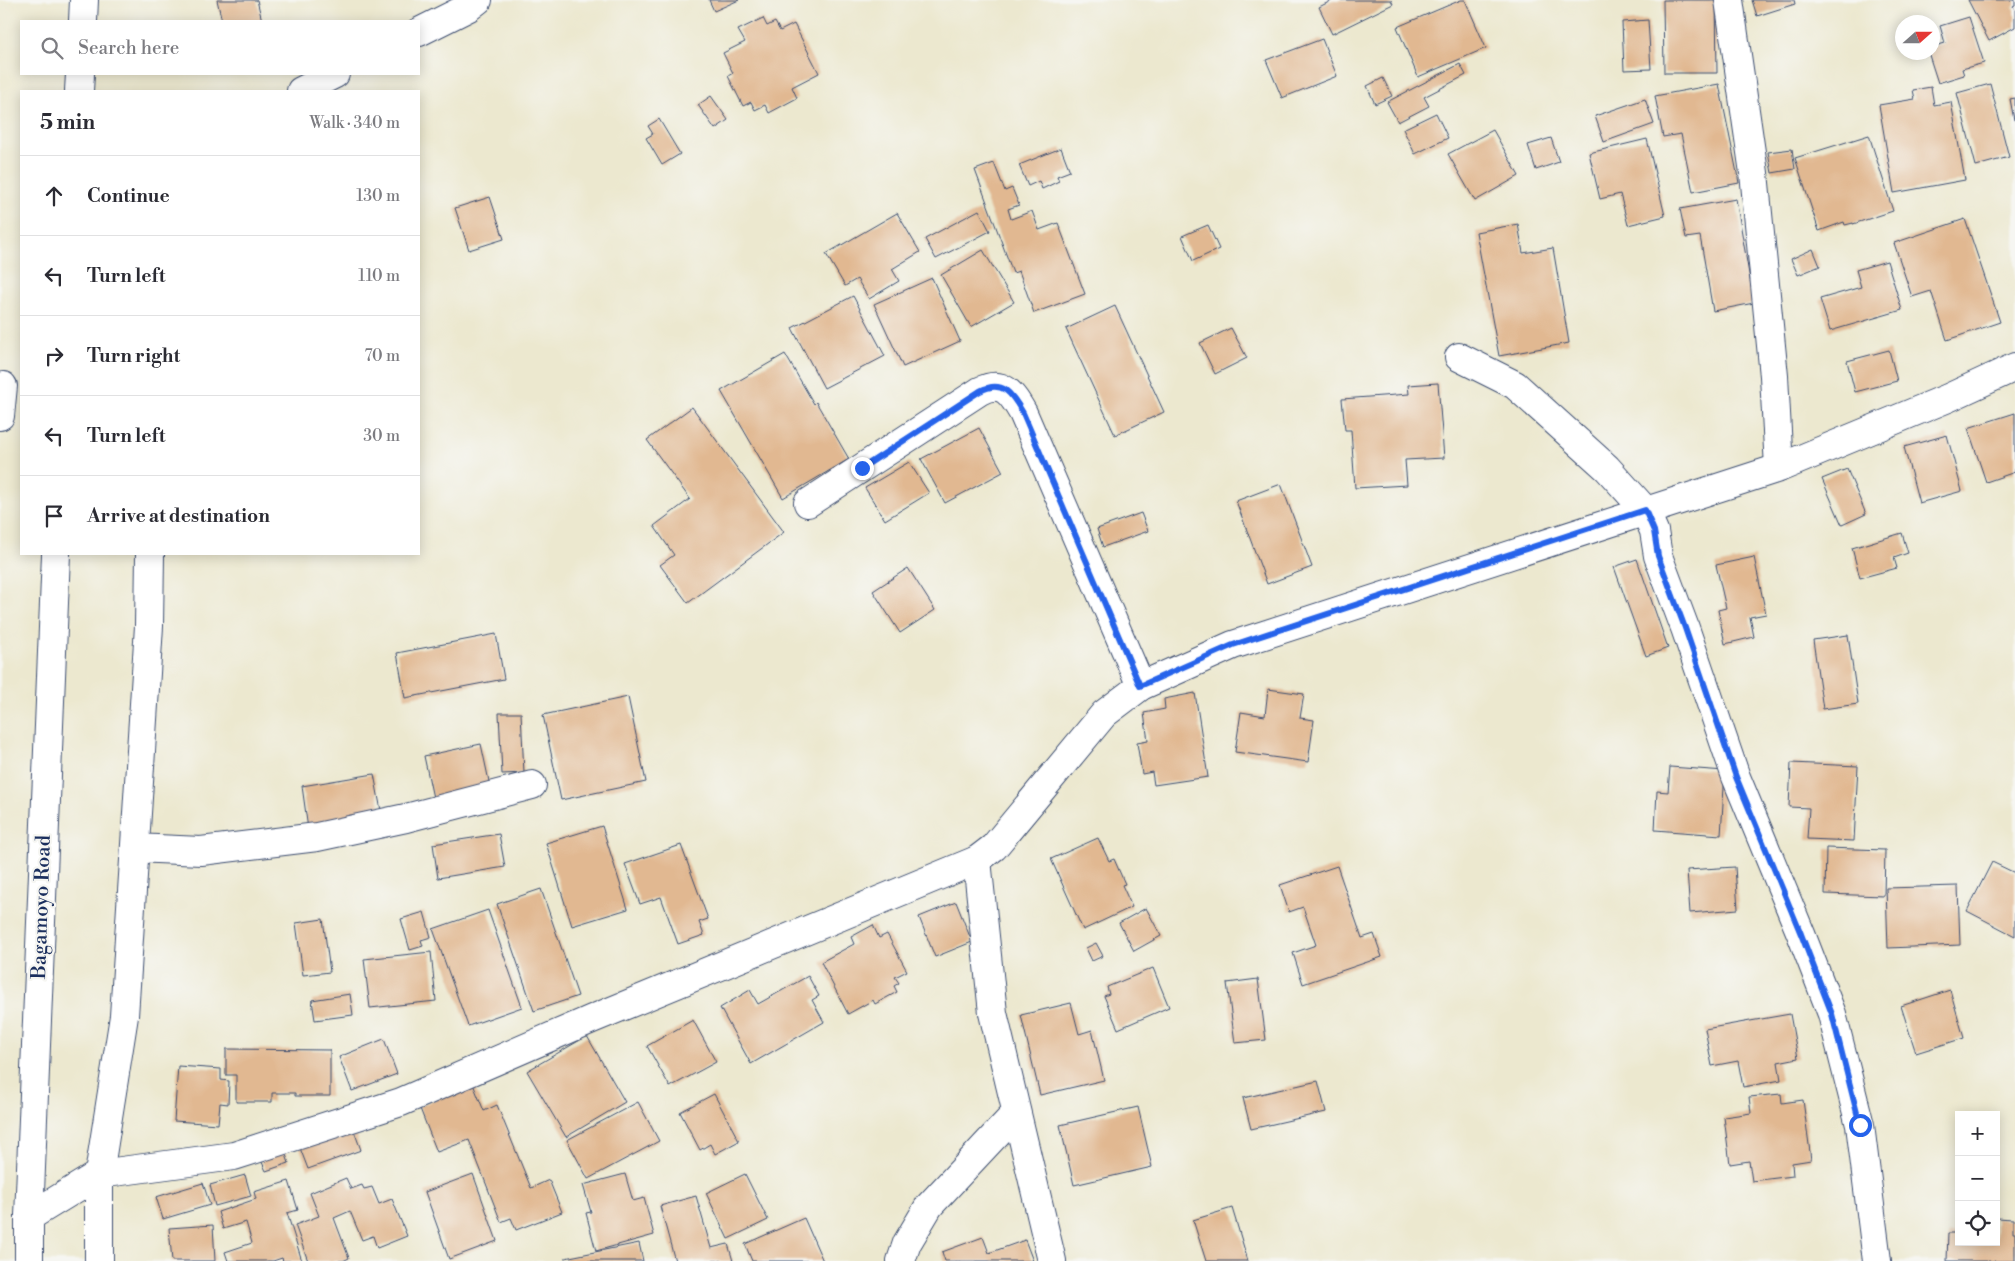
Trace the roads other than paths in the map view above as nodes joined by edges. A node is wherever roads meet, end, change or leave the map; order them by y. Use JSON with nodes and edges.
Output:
{"nodes":[{"id":1,"x":84,"y":0,"type":"edge"},
{"id":2,"x":478,"y":0,"type":"edge"},
{"id":3,"x":1729,"y":0,"type":"edge"},
{"id":4,"x":83,"y":20,"type":"edge"},
{"id":5,"x":420,"y":32,"type":"edge"},
{"id":6,"x":80,"y":75,"type":"edge"},
{"id":7,"x":333,"y":75,"type":"edge"},
{"id":8,"x":79,"y":90,"type":"edge"},
{"id":9,"x":303,"y":90,"type":"edge"},
{"id":10,"x":1459,"y":357,"type":"dead end"},
{"id":11,"x":2015,"y":368,"type":"edge"},
{"id":12,"x":8,"y":386,"type":"edge"},
{"id":13,"x":0,"y":416,"type":"edge"},
{"id":14,"x":1779,"y":468,"type":"junction"},
{"id":15,"x":808,"y":503,"type":"dead end"},
{"id":16,"x":1645,"y":510,"type":"junction"},
{"id":17,"x":56,"y":555,"type":"edge"},
{"id":18,"x":150,"y":555,"type":"edge"},
{"id":19,"x":1140,"y":686,"type":"junction"},
{"id":20,"x":532,"y":785,"type":"dead end"},
{"id":21,"x":135,"y":848,"type":"junction"},
{"id":22,"x":977,"y":860,"type":"junction"},
{"id":23,"x":1016,"y":1113,"type":"junction"},
{"id":24,"x":99,"y":1174,"type":"junction"},
{"id":25,"x":29,"y":1217,"type":"junction"},
{"id":26,"x":29,"y":1261,"type":"edge"},
{"id":27,"x":99,"y":1261,"type":"edge"},
{"id":28,"x":901,"y":1261,"type":"edge"},
{"id":29,"x":1052,"y":1261,"type":"edge"},
{"id":30,"x":1877,"y":1261,"type":"edge"}],
"edges":[{"from":1,"to":4,"type":"main road"},
{"from":2,"to":5,"type":"main road"},
{"from":3,"to":14,"type":"main road"},
{"from":6,"to":8,"type":"main road"},
{"from":7,"to":9,"type":"main road"},
{"from":10,"to":16,"type":"main road"},
{"from":11,"to":14,"type":"main road"},
{"from":12,"to":13,"type":"main road"},
{"from":14,"to":16,"type":"main road"},
{"from":15,"to":19,"type":"main road"},
{"from":16,"to":19,"type":"main road"},
{"from":16,"to":30,"type":"main road"},
{"from":17,"to":25,"type":"main road","name":"Bagamoyo Road"},
{"from":18,"to":21,"type":"main road"},
{"from":19,"to":22,"type":"main road"},
{"from":20,"to":21,"type":"main road"},
{"from":21,"to":24,"type":"main road"},
{"from":22,"to":23,"type":"main road"},
{"from":22,"to":24,"type":"main road"},
{"from":23,"to":28,"type":"main road"},
{"from":23,"to":29,"type":"main road"},
{"from":24,"to":25,"type":"main road"},
{"from":24,"to":27,"type":"main road"},
{"from":25,"to":26,"type":"main road","name":"Bagamoyo Road"}]}
